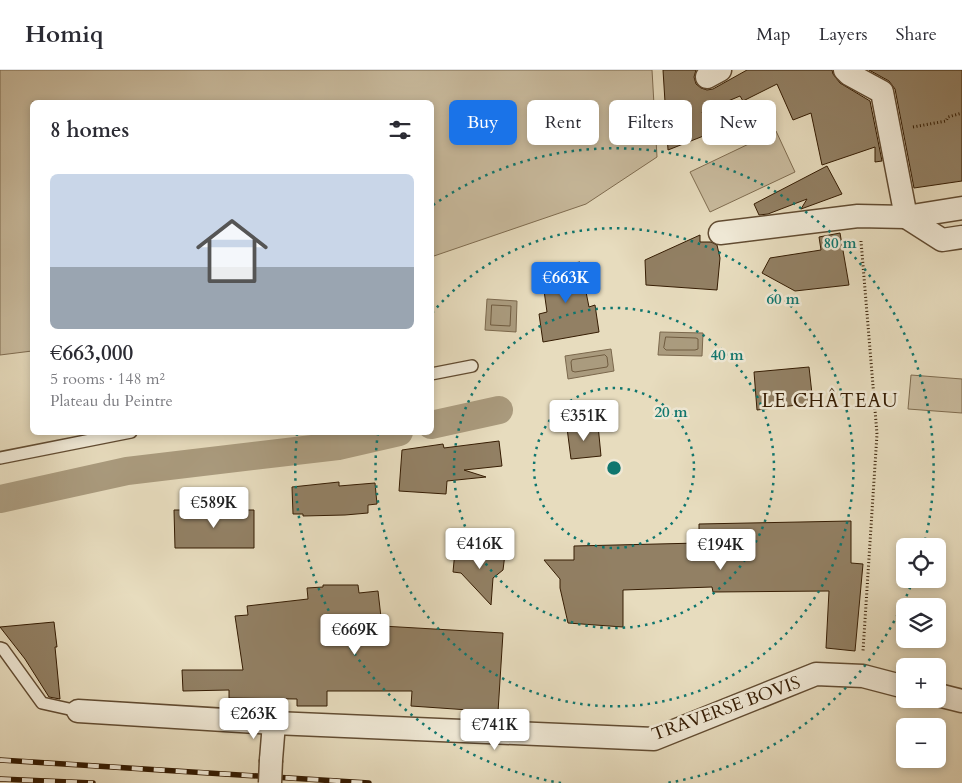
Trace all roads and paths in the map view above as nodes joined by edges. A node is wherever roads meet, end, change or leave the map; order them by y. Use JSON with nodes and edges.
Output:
{"nodes":[{"id":1,"x":845,"y":70,"type":"edge"},
{"id":2,"x":962,"y":113,"type":"edge"},
{"id":3,"x":890,"y":130,"type":"junction"},
{"id":4,"x":962,"y":208,"type":"edge"},
{"id":5,"x":906,"y":217,"type":"junction"},
{"id":6,"x":720,"y":233,"type":"dead end"},
{"id":7,"x":952,"y":239,"type":"edge"},
{"id":8,"x":863,"y":258,"type":"dead end"},
{"id":9,"x":472,"y":366,"type":"dead end"},
{"id":10,"x":434,"y":373,"type":"edge"},
{"id":11,"x":116,"y":435,"type":"edge"},
{"id":12,"x":0,"y":458,"type":"edge"},
{"id":13,"x":0,"y":648,"type":"edge"},
{"id":14,"x":863,"y":676,"type":"junction"},
{"id":15,"x":896,"y":685,"type":"edge"},
{"id":16,"x":946,"y":697,"type":"edge"},
{"id":17,"x":962,"y":701,"type":"edge"},
{"id":18,"x":78,"y":711,"type":"joint"},
{"id":19,"x":274,"y":723,"type":"junction"},
{"id":20,"x":270,"y":783,"type":"edge"}],
"edges":[{"from":1,"to":3,"type":"street"},
{"from":2,"to":3,"type":"path"},
{"from":3,"to":5,"type":"street"},
{"from":4,"to":5,"type":"street"},
{"from":5,"to":6,"type":"street"},
{"from":5,"to":7,"type":"street"},
{"from":8,"to":14,"type":"path"},
{"from":9,"to":10,"type":"lane"},
{"from":11,"to":12,"type":"lane"},
{"from":13,"to":18,"type":"lane","name":"TRAVERSE BOVIS"},
{"from":14,"to":15,"type":"street","name":"TRAVERSE BOVIS"},
{"from":14,"to":19,"type":"street","name":"TRAVERSE BOVIS"},
{"from":16,"to":17,"type":"street"},
{"from":18,"to":19,"type":"street","name":"TRAVERSE BOVIS"},
{"from":19,"to":20,"type":"street","bridge":true}]}
